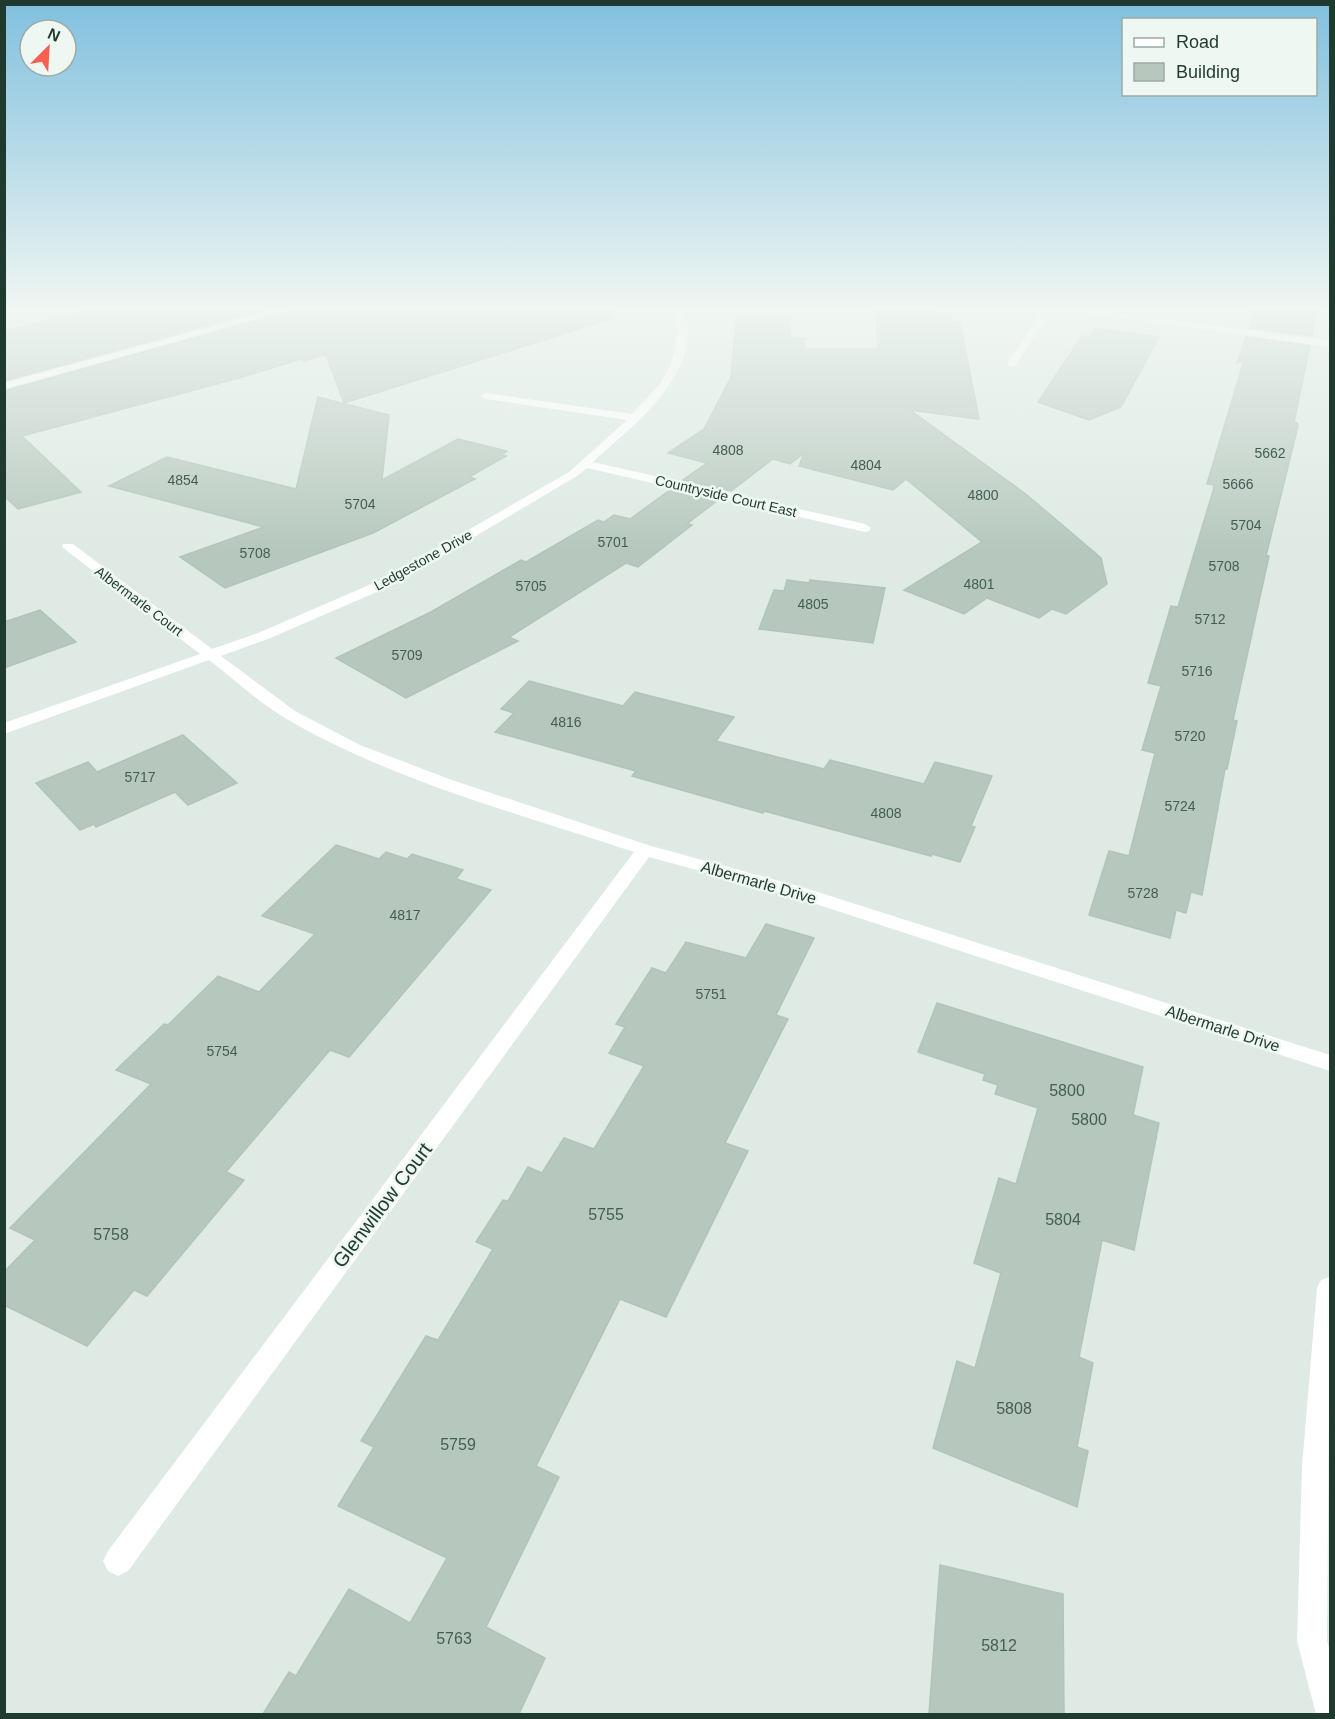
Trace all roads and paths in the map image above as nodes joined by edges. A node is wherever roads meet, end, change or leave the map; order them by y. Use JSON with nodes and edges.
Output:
{"nodes":[{"id":1,"x":660,"y":389,"type":"edge"},
{"id":2,"x":486,"y":396,"type":"dead end"},
{"id":3,"x":635,"y":418,"type":"junction"},
{"id":4,"x":586,"y":464,"type":"junction"},
{"id":5,"x":865,"y":528,"type":"dead end"},
{"id":6,"x":68,"y":547,"type":"dead end"},
{"id":7,"x":210,"y":655,"type":"junction"},
{"id":8,"x":4,"y":729,"type":"edge"},
{"id":9,"x":645,"y":850,"type":"junction"},
{"id":10,"x":1330,"y":1063,"type":"edge"},
{"id":11,"x":1330,"y":1288,"type":"edge"},
{"id":12,"x":118,"y":1561,"type":"dead end"},
{"id":13,"x":1330,"y":1709,"type":"edge"}],
"edges":[{"from":1,"to":3,"type":"street","name":"Ledgestone Drive"},
{"from":2,"to":3,"type":"street"},
{"from":3,"to":4,"type":"street","name":"Ledgestone Drive"},
{"from":4,"to":5,"type":"street","name":"Countryside Court East"},
{"from":4,"to":7,"type":"street","name":"Ledgestone Drive"},
{"from":6,"to":7,"type":"street","name":"Albermarle Court"},
{"from":7,"to":8,"type":"street","name":"Ledgestone Drive"},
{"from":7,"to":9,"type":"street","name":"Albermarle Drive"},
{"from":9,"to":10,"type":"street","name":"Albermarle Drive"},
{"from":9,"to":12,"type":"street","name":"Glenwillow Court"},
{"from":11,"to":13,"type":"street"}]}
